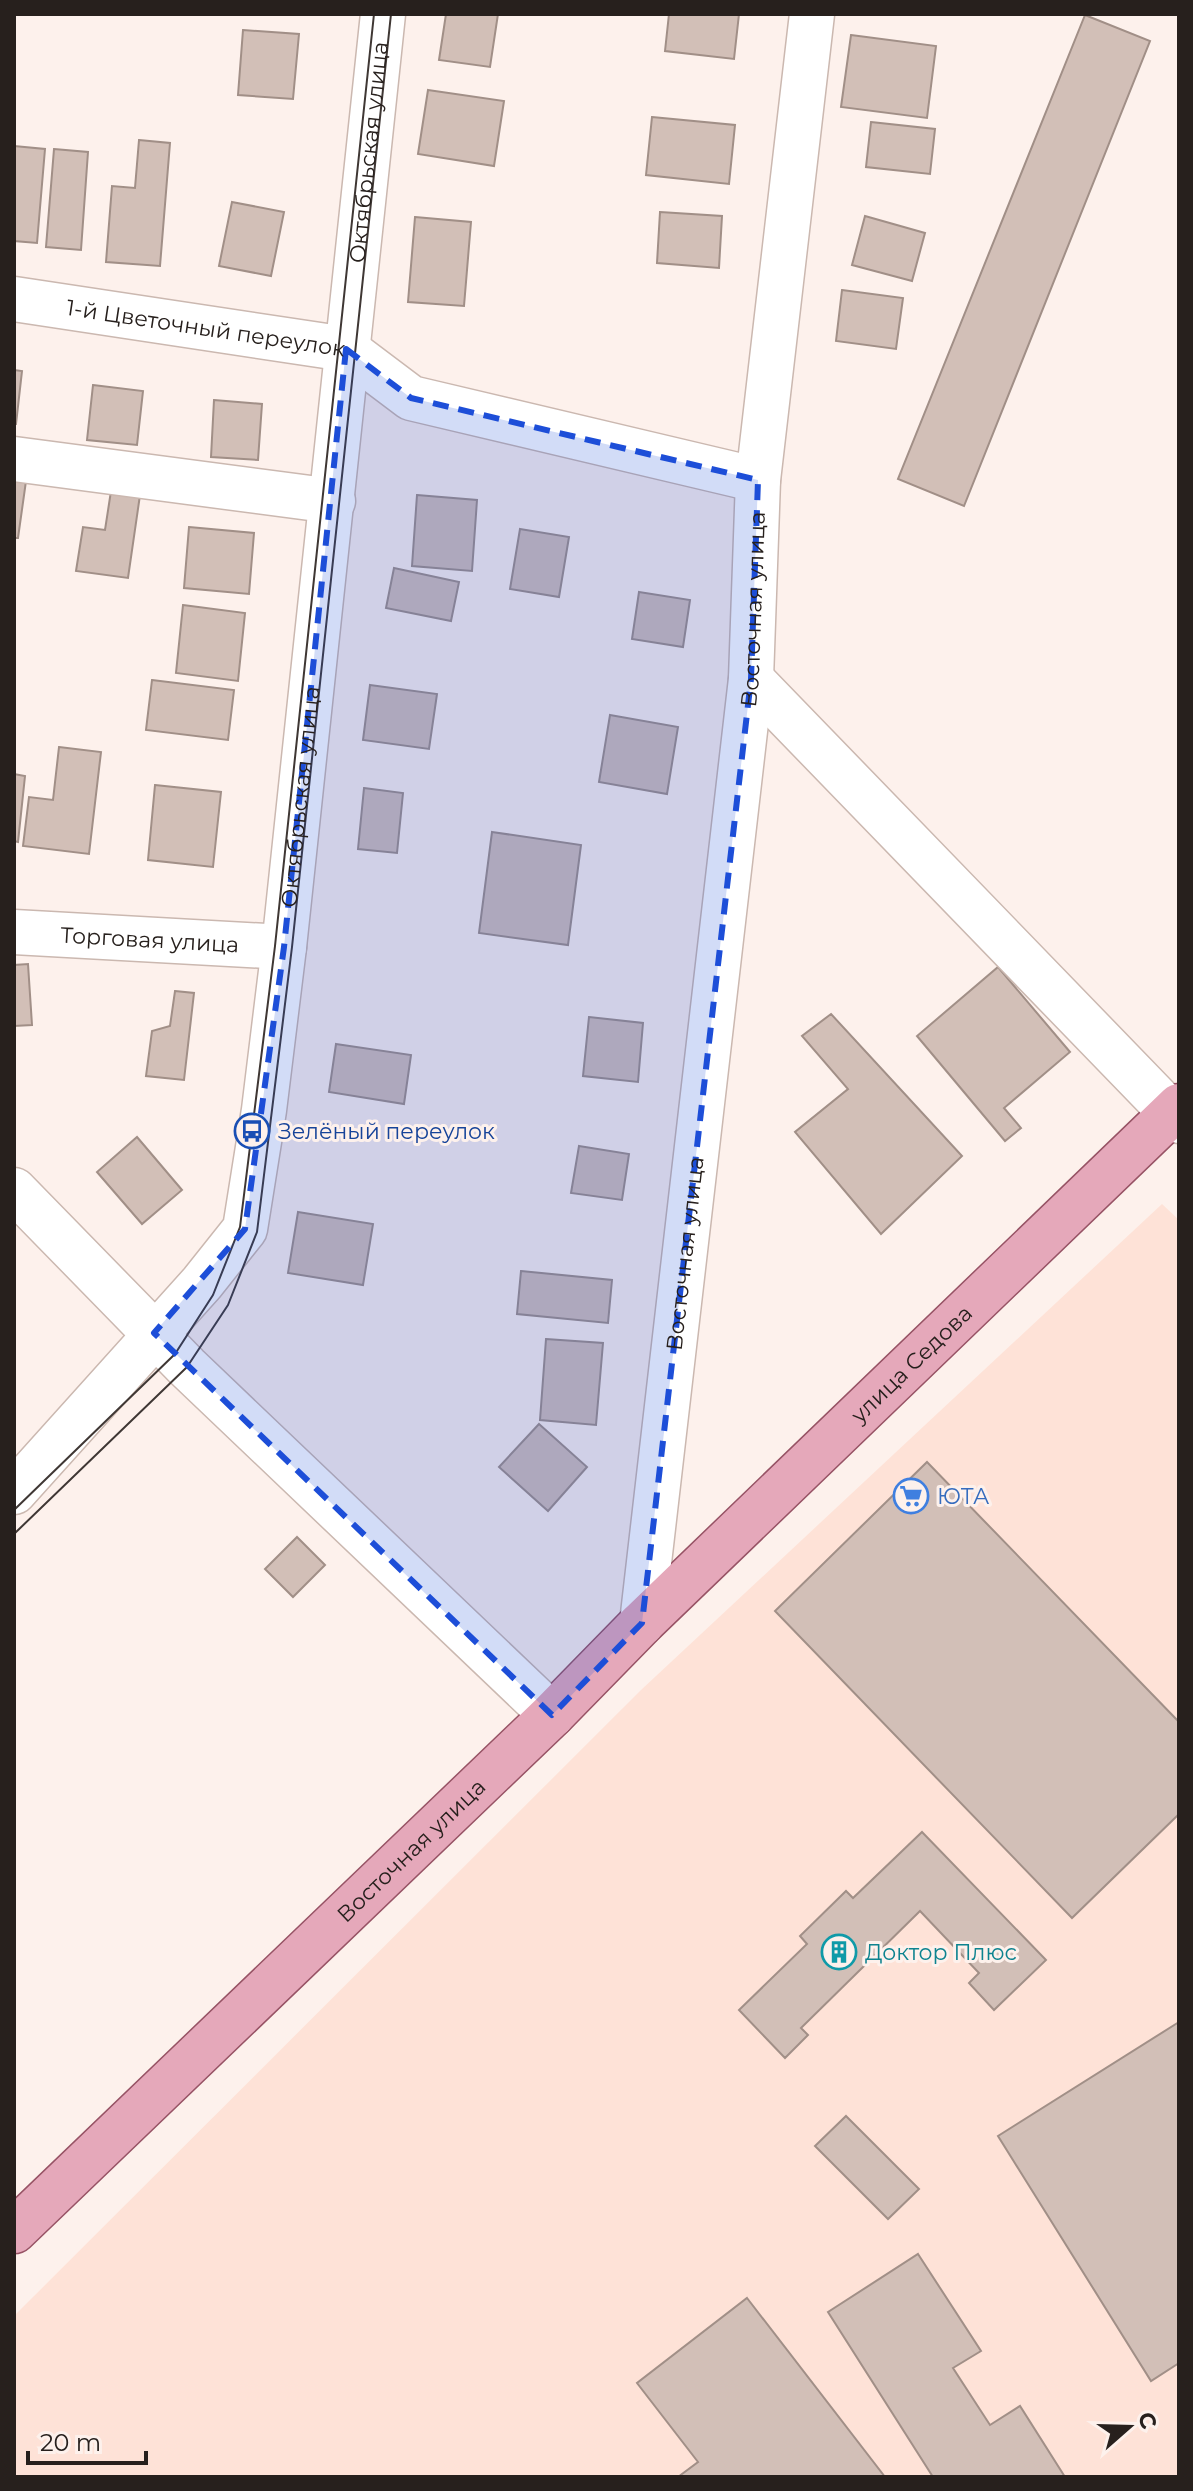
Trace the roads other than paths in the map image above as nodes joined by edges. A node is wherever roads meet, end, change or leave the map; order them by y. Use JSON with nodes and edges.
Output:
{"nodes":[{"id":1,"x":383,"y":14,"type":"edge"},
{"id":2,"x":812,"y":14,"type":"edge"},
{"id":3,"x":14,"y":299,"type":"edge"},
{"id":4,"x":346,"y":349,"type":"junction"},
{"id":5,"x":14,"y":459,"type":"edge"},
{"id":6,"x":758,"y":480,"type":"junction"},
{"id":7,"x":333,"y":501,"type":"junction"},
{"id":8,"x":751,"y":679,"type":"junction"},
{"id":9,"x":14,"y":932,"type":"edge"},
{"id":10,"x":284,"y":947,"type":"junction"},
{"id":11,"x":1177,"y":1114,"type":"edge"},
{"id":12,"x":14,"y":1190,"type":"edge"},
{"id":13,"x":154,"y":1333,"type":"junction"},
{"id":14,"x":14,"y":1492,"type":"edge"},
{"id":15,"x":642,"y":1623,"type":"junction"},
{"id":16,"x":552,"y":1715,"type":"junction"},
{"id":17,"x":14,"y":2231,"type":"edge"}],
"edges":[{"from":1,"to":4,"type":"street","name":"Октябрьская улица"},
{"from":2,"to":6,"type":"street","name":"Восточная улица"},
{"from":3,"to":4,"type":"street","name":"1-й Цветочный переулок"},
{"from":4,"to":6,"type":"street","name":"1-й Цветочный переулок"},
{"from":4,"to":7,"type":"street","name":"Октябрьская улица"},
{"from":5,"to":7,"type":"street"},
{"from":6,"to":8,"type":"street","name":"Восточная улица"},
{"from":7,"to":10,"type":"street","name":"Октябрьская улица"},
{"from":8,"to":11,"type":"street"},
{"from":8,"to":15,"type":"street","name":"Восточная улица"},
{"from":9,"to":10,"type":"street","name":"Торговая улица"},
{"from":10,"to":13,"type":"street","name":"Октябрьская улица"},
{"from":11,"to":15,"type":"main road","name":"улица Седова"},
{"from":12,"to":13,"type":"street"},
{"from":13,"to":14,"type":"street","name":"Октябрьская улица"},
{"from":13,"to":16,"type":"street"},
{"from":15,"to":16,"type":"main road","name":"Восточная улица"},
{"from":16,"to":17,"type":"main road","name":"Восточная улица"}]}
